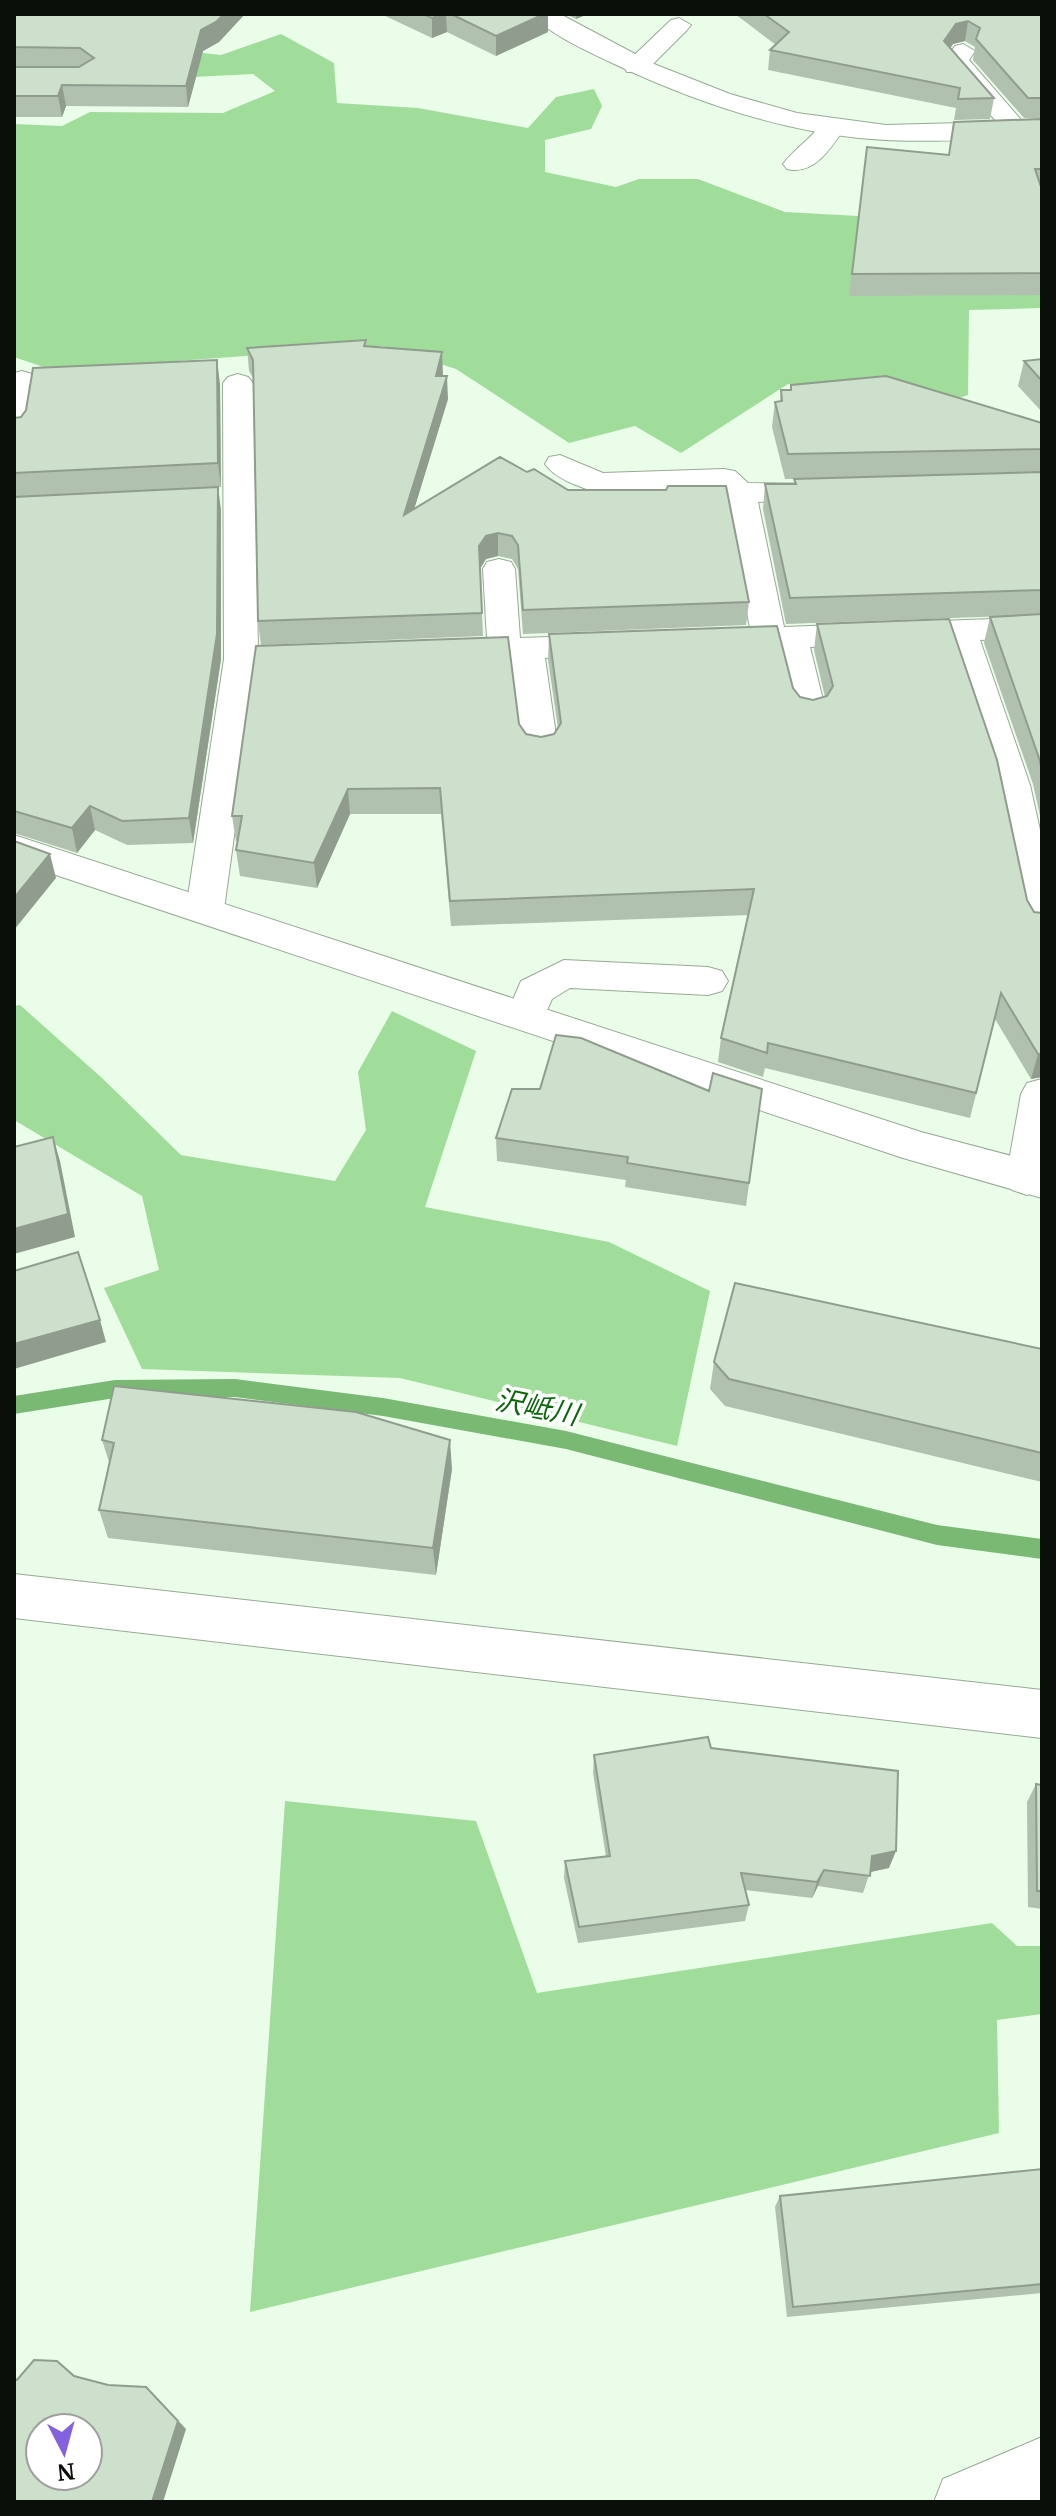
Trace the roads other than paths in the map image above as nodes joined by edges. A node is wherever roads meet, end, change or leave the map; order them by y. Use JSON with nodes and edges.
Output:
{"nodes":[{"id":1,"x":544,"y":14,"type":"edge"},
{"id":2,"x":676,"y":36,"type":"dead end"},
{"id":3,"x":963,"y":51,"type":"edge"},
{"id":4,"x":636,"y":67,"type":"junction"},
{"id":5,"x":832,"y":127,"type":"junction"},
{"id":6,"x":1042,"y":129,"type":"edge"},
{"id":7,"x":1017,"y":130,"type":"junction"},
{"id":8,"x":796,"y":164,"type":"dead end"},
{"id":9,"x":22,"y":380,"type":"dead end"},
{"id":10,"x":238,"y":383,"type":"dead end"},
{"id":11,"x":14,"y":432,"type":"edge"},
{"id":12,"x":560,"y":464,"type":"dead end"},
{"id":13,"x":851,"y":490,"type":"edge"},
{"id":14,"x":740,"y":493,"type":"junction"},
{"id":15,"x":499,"y":569,"type":"dead end"},
{"id":16,"x":1042,"y":627,"type":"edge"},
{"id":17,"x":959,"y":629,"type":"junction"},
{"id":18,"x":780,"y":638,"type":"junction"},
{"id":19,"x":694,"y":642,"type":"edge"},
{"id":20,"x":633,"y":644,"type":"edge"},
{"id":21,"x":516,"y":649,"type":"junction"},
{"id":22,"x":412,"y":653,"type":"edge"},
{"id":23,"x":350,"y":655,"type":"edge"},
{"id":24,"x":241,"y":659,"type":"junction"},
{"id":25,"x":809,"y":712,"type":"edge"},
{"id":26,"x":540,"y":749,"type":"edge"},
{"id":27,"x":1027,"y":784,"type":"edge"},
{"id":28,"x":14,"y":848,"type":"edge"},
{"id":29,"x":205,"y":909,"type":"junction"},
{"id":30,"x":1042,"y":925,"type":"edge"},
{"id":31,"x":708,"y":981,"type":"dead end"},
{"id":32,"x":526,"y":1016,"type":"junction"},
{"id":33,"x":1042,"y":1094,"type":"edge"},
{"id":34,"x":1034,"y":1179,"type":"edge"},
{"id":35,"x":14,"y":1596,"type":"edge"},
{"id":36,"x":1042,"y":1714,"type":"edge"},
{"id":37,"x":1042,"y":2469,"type":"edge"},
{"id":38,"x":966,"y":2502,"type":"edge"}],
"edges":[{"from":1,"to":4,"type":"street"},
{"from":2,"to":4,"type":"street"},
{"from":3,"to":7,"type":"street"},
{"from":4,"to":5,"type":"street"},
{"from":5,"to":7,"type":"street"},
{"from":5,"to":8,"type":"street"},
{"from":6,"to":7,"type":"street"},
{"from":9,"to":11,"type":"street"},
{"from":10,"to":24,"type":"street"},
{"from":12,"to":14,"type":"street"},
{"from":13,"to":14,"type":"street"},
{"from":14,"to":18,"type":"street"},
{"from":15,"to":21,"type":"street"},
{"from":16,"to":17,"type":"street"},
{"from":17,"to":18,"type":"street"},
{"from":17,"to":27,"type":"street"},
{"from":18,"to":19,"type":"street"},
{"from":18,"to":25,"type":"street"},
{"from":20,"to":21,"type":"street"},
{"from":21,"to":22,"type":"street"},
{"from":21,"to":26,"type":"street"},
{"from":23,"to":24,"type":"street"},
{"from":24,"to":29,"type":"street"},
{"from":27,"to":30,"type":"street"},
{"from":28,"to":29,"type":"street"},
{"from":29,"to":32,"type":"street"},
{"from":31,"to":32,"type":"street"},
{"from":32,"to":34,"type":"street"},
{"from":33,"to":34,"type":"street"},
{"from":35,"to":36,"type":"street"},
{"from":37,"to":38,"type":"street"}]}
